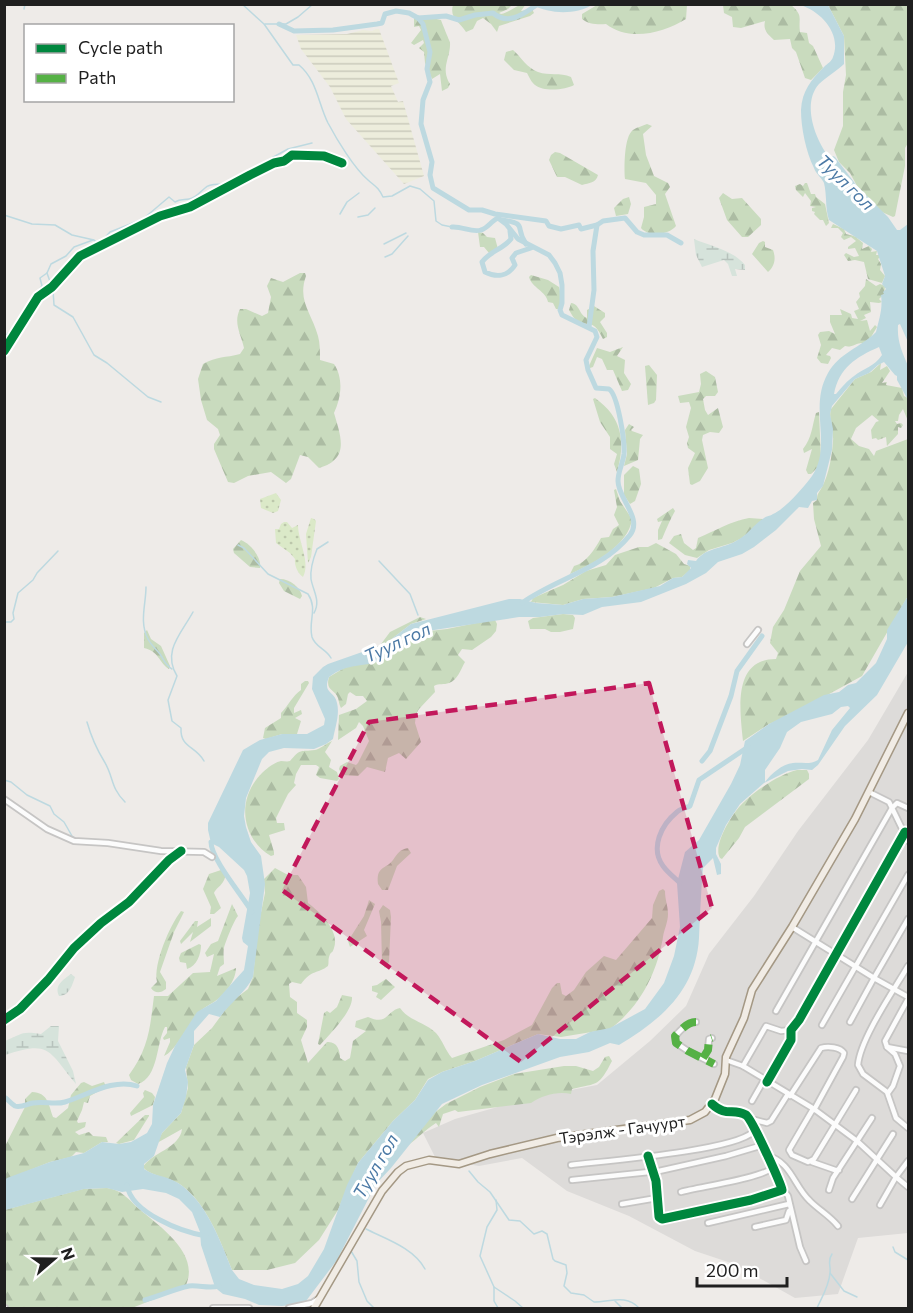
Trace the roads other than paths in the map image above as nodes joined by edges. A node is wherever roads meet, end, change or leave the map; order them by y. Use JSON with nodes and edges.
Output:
{"nodes":[{"id":1,"x":342,"y":163,"type":"dead end"},
{"id":2,"x":4,"y":351,"type":"edge"},
{"id":3,"x":759,"y":630,"type":"dead end"},
{"id":4,"x":747,"y":644,"type":"dead end"},
{"id":5,"x":909,"y":713,"type":"edge"},
{"id":6,"x":906,"y":725,"type":"edge"},
{"id":7,"x":869,"y":792,"type":"junction"},
{"id":8,"x":4,"y":799,"type":"edge"},
{"id":9,"x":892,"y":808,"type":"junction"},
{"id":10,"x":909,"y":808,"type":"edge"},
{"id":11,"x":904,"y":832,"type":"junction"},
{"id":12,"x":909,"y":841,"type":"edge"},
{"id":13,"x":181,"y":851,"type":"junction"},
{"id":14,"x":212,"y":856,"type":"dead end"},
{"id":15,"x":909,"y":875,"type":"edge"},
{"id":16,"x":909,"y":919,"type":"edge"},
{"id":17,"x":792,"y":927,"type":"junction"},
{"id":18,"x":817,"y":942,"type":"junction"},
{"id":19,"x":836,"y":954,"type":"junction"},
{"id":20,"x":909,"y":966,"type":"edge"},
{"id":21,"x":855,"y":967,"type":"junction"},
{"id":22,"x":874,"y":978,"type":"junction"},
{"id":23,"x":895,"y":989,"type":"junction"},
{"id":24,"x":909,"y":998,"type":"edge"},
{"id":25,"x":776,"y":1011,"type":"dead end"},
{"id":26,"x":4,"y":1020,"type":"edge"},
{"id":27,"x":696,"y":1022,"type":"dead end"},
{"id":28,"x":850,"y":1022,"type":"dead end"},
{"id":29,"x":822,"y":1025,"type":"dead end"},
{"id":30,"x":791,"y":1030,"type":"junction"},
{"id":31,"x":712,"y":1038,"type":"dead end"},
{"id":32,"x":887,"y":1047,"type":"junction"},
{"id":33,"x":909,"y":1051,"type":"edge"},
{"id":34,"x":703,"y":1058,"type":"junction"},
{"id":35,"x":726,"y":1060,"type":"junction"},
{"id":36,"x":714,"y":1064,"type":"dead end"},
{"id":37,"x":743,"y":1066,"type":"junction"},
{"id":38,"x":765,"y":1081,"type":"junction"},
{"id":39,"x":856,"y":1090,"type":"dead end"},
{"id":40,"x":888,"y":1093,"type":"junction"},
{"id":41,"x":789,"y":1095,"type":"junction"},
{"id":42,"x":752,"y":1101,"type":"dead end"},
{"id":43,"x":712,"y":1104,"type":"junction"},
{"id":44,"x":813,"y":1109,"type":"junction"},
{"id":45,"x":872,"y":1118,"type":"dead end"},
{"id":46,"x":908,"y":1118,"type":"edge"},
{"id":47,"x":754,"y":1125,"type":"junction"},
{"id":48,"x":835,"y":1125,"type":"junction"},
{"id":49,"x":906,"y":1126,"type":"edge"},
{"id":50,"x":893,"y":1134,"type":"dead end"},
{"id":51,"x":857,"y":1141,"type":"junction"},
{"id":52,"x":763,"y":1145,"type":"junction"},
{"id":53,"x":766,"y":1155,"type":"junction"},
{"id":54,"x":648,"y":1156,"type":"junction"},
{"id":55,"x":876,"y":1159,"type":"junction"},
{"id":56,"x":909,"y":1161,"type":"edge"},
{"id":57,"x":812,"y":1162,"type":"junction"},
{"id":58,"x":571,"y":1165,"type":"dead end"},
{"id":59,"x":772,"y":1168,"type":"junction"},
{"id":60,"x":839,"y":1170,"type":"junction"},
{"id":61,"x":654,"y":1171,"type":"junction"},
{"id":62,"x":896,"y":1177,"type":"junction"},
{"id":63,"x":572,"y":1180,"type":"dead end"},
{"id":64,"x":909,"y":1187,"type":"edge"},
{"id":65,"x":783,"y":1189,"type":"junction"},
{"id":66,"x":829,"y":1190,"type":"dead end"},
{"id":67,"x":681,"y":1192,"type":"dead end"},
{"id":68,"x":657,"y":1198,"type":"junction"},
{"id":69,"x":852,"y":1199,"type":"dead end"},
{"id":70,"x":622,"y":1204,"type":"dead end"},
{"id":71,"x":880,"y":1204,"type":"dead end"},
{"id":72,"x":790,"y":1206,"type":"junction"},
{"id":73,"x":708,"y":1223,"type":"dead end"},
{"id":74,"x":838,"y":1226,"type":"dead end"},
{"id":75,"x":755,"y":1227,"type":"dead end"},
{"id":76,"x":806,"y":1261,"type":"dead end"},
{"id":77,"x":318,"y":1299,"type":"junction"},
{"id":78,"x":213,"y":1308,"type":"edge"},
{"id":79,"x":249,"y":1308,"type":"edge"},
{"id":80,"x":289,"y":1308,"type":"edge"},
{"id":81,"x":314,"y":1308,"type":"edge"}],
"edges":[{"from":1,"to":2,"type":"street"},
{"from":3,"to":4,"type":"street"},
{"from":5,"to":6,"type":"main road"},
{"from":6,"to":7,"type":"main road"},
{"from":7,"to":9,"type":"street"},
{"from":7,"to":17,"type":"main road"},
{"from":8,"to":13,"type":"street"},
{"from":9,"to":10,"type":"street"},
{"from":9,"to":11,"type":"street"},
{"from":9,"to":18,"type":"street"},
{"from":11,"to":12,"type":"street"},
{"from":11,"to":19,"type":"street"},
{"from":13,"to":14,"type":"street"},
{"from":13,"to":26,"type":"street"},
{"from":15,"to":21,"type":"street"},
{"from":16,"to":22,"type":"street"},
{"from":17,"to":18,"type":"street"},
{"from":17,"to":35,"type":"main road"},
{"from":18,"to":19,"type":"street"},
{"from":18,"to":25,"type":"street"},
{"from":19,"to":21,"type":"street"},
{"from":19,"to":30,"type":"street"},
{"from":20,"to":23,"type":"street"},
{"from":21,"to":22,"type":"street"},
{"from":21,"to":29,"type":"street"},
{"from":22,"to":23,"type":"street"},
{"from":22,"to":28,"type":"street"},
{"from":23,"to":24,"type":"street"},
{"from":23,"to":40,"type":"street"},
{"from":24,"to":32,"type":"street"},
{"from":27,"to":34,"type":"street"},
{"from":30,"to":37,"type":"street"},
{"from":30,"to":38,"type":"street"},
{"from":31,"to":34,"type":"street"},
{"from":32,"to":33,"type":"street"},
{"from":32,"to":40,"type":"street"},
{"from":34,"to":36,"type":"street"},
{"from":35,"to":37,"type":"street"},
{"from":35,"to":43,"type":"main road"},
{"from":37,"to":38,"type":"street"},
{"from":38,"to":41,"type":"street"},
{"from":38,"to":42,"type":"street"},
{"from":39,"to":48,"type":"street"},
{"from":40,"to":49,"type":"street"},
{"from":41,"to":44,"type":"street"},
{"from":41,"to":44,"type":"street"},
{"from":41,"to":47,"type":"street"},
{"from":43,"to":47,"type":"street"},
{"from":43,"to":77,"type":"main road","name":"Тэрэлж - Гачуурт"},
{"from":44,"to":48,"type":"street"},
{"from":44,"to":57,"type":"street"},
{"from":45,"to":51,"type":"street"},
{"from":46,"to":49,"type":"street"},
{"from":47,"to":52,"type":"street"},
{"from":47,"to":54,"type":"street"},
{"from":48,"to":51,"type":"street"},
{"from":48,"to":57,"type":"street"},
{"from":50,"to":55,"type":"street"},
{"from":51,"to":55,"type":"street"},
{"from":51,"to":60,"type":"street"},
{"from":52,"to":53,"type":"street"},
{"from":52,"to":61,"type":"street"},
{"from":53,"to":59,"type":"street"},
{"from":53,"to":74,"type":"street"},
{"from":54,"to":58,"type":"street"},
{"from":54,"to":61,"type":"street"},
{"from":55,"to":62,"type":"street"},
{"from":55,"to":69,"type":"street"},
{"from":56,"to":62,"type":"street"},
{"from":57,"to":60,"type":"street"},
{"from":59,"to":65,"type":"street"},
{"from":59,"to":67,"type":"street"},
{"from":60,"to":66,"type":"street"},
{"from":61,"to":63,"type":"street"},
{"from":61,"to":68,"type":"street"},
{"from":62,"to":64,"type":"street"},
{"from":62,"to":71,"type":"street"},
{"from":65,"to":68,"type":"street"},
{"from":65,"to":72,"type":"street"},
{"from":68,"to":70,"type":"street"},
{"from":72,"to":73,"type":"street"},
{"from":72,"to":75,"type":"street"},
{"from":72,"to":76,"type":"street"},
{"from":77,"to":80,"type":"street"},
{"from":77,"to":81,"type":"main road","name":"Тэрэлж - Гачуурт"},
{"from":78,"to":79,"type":"street"}]}
